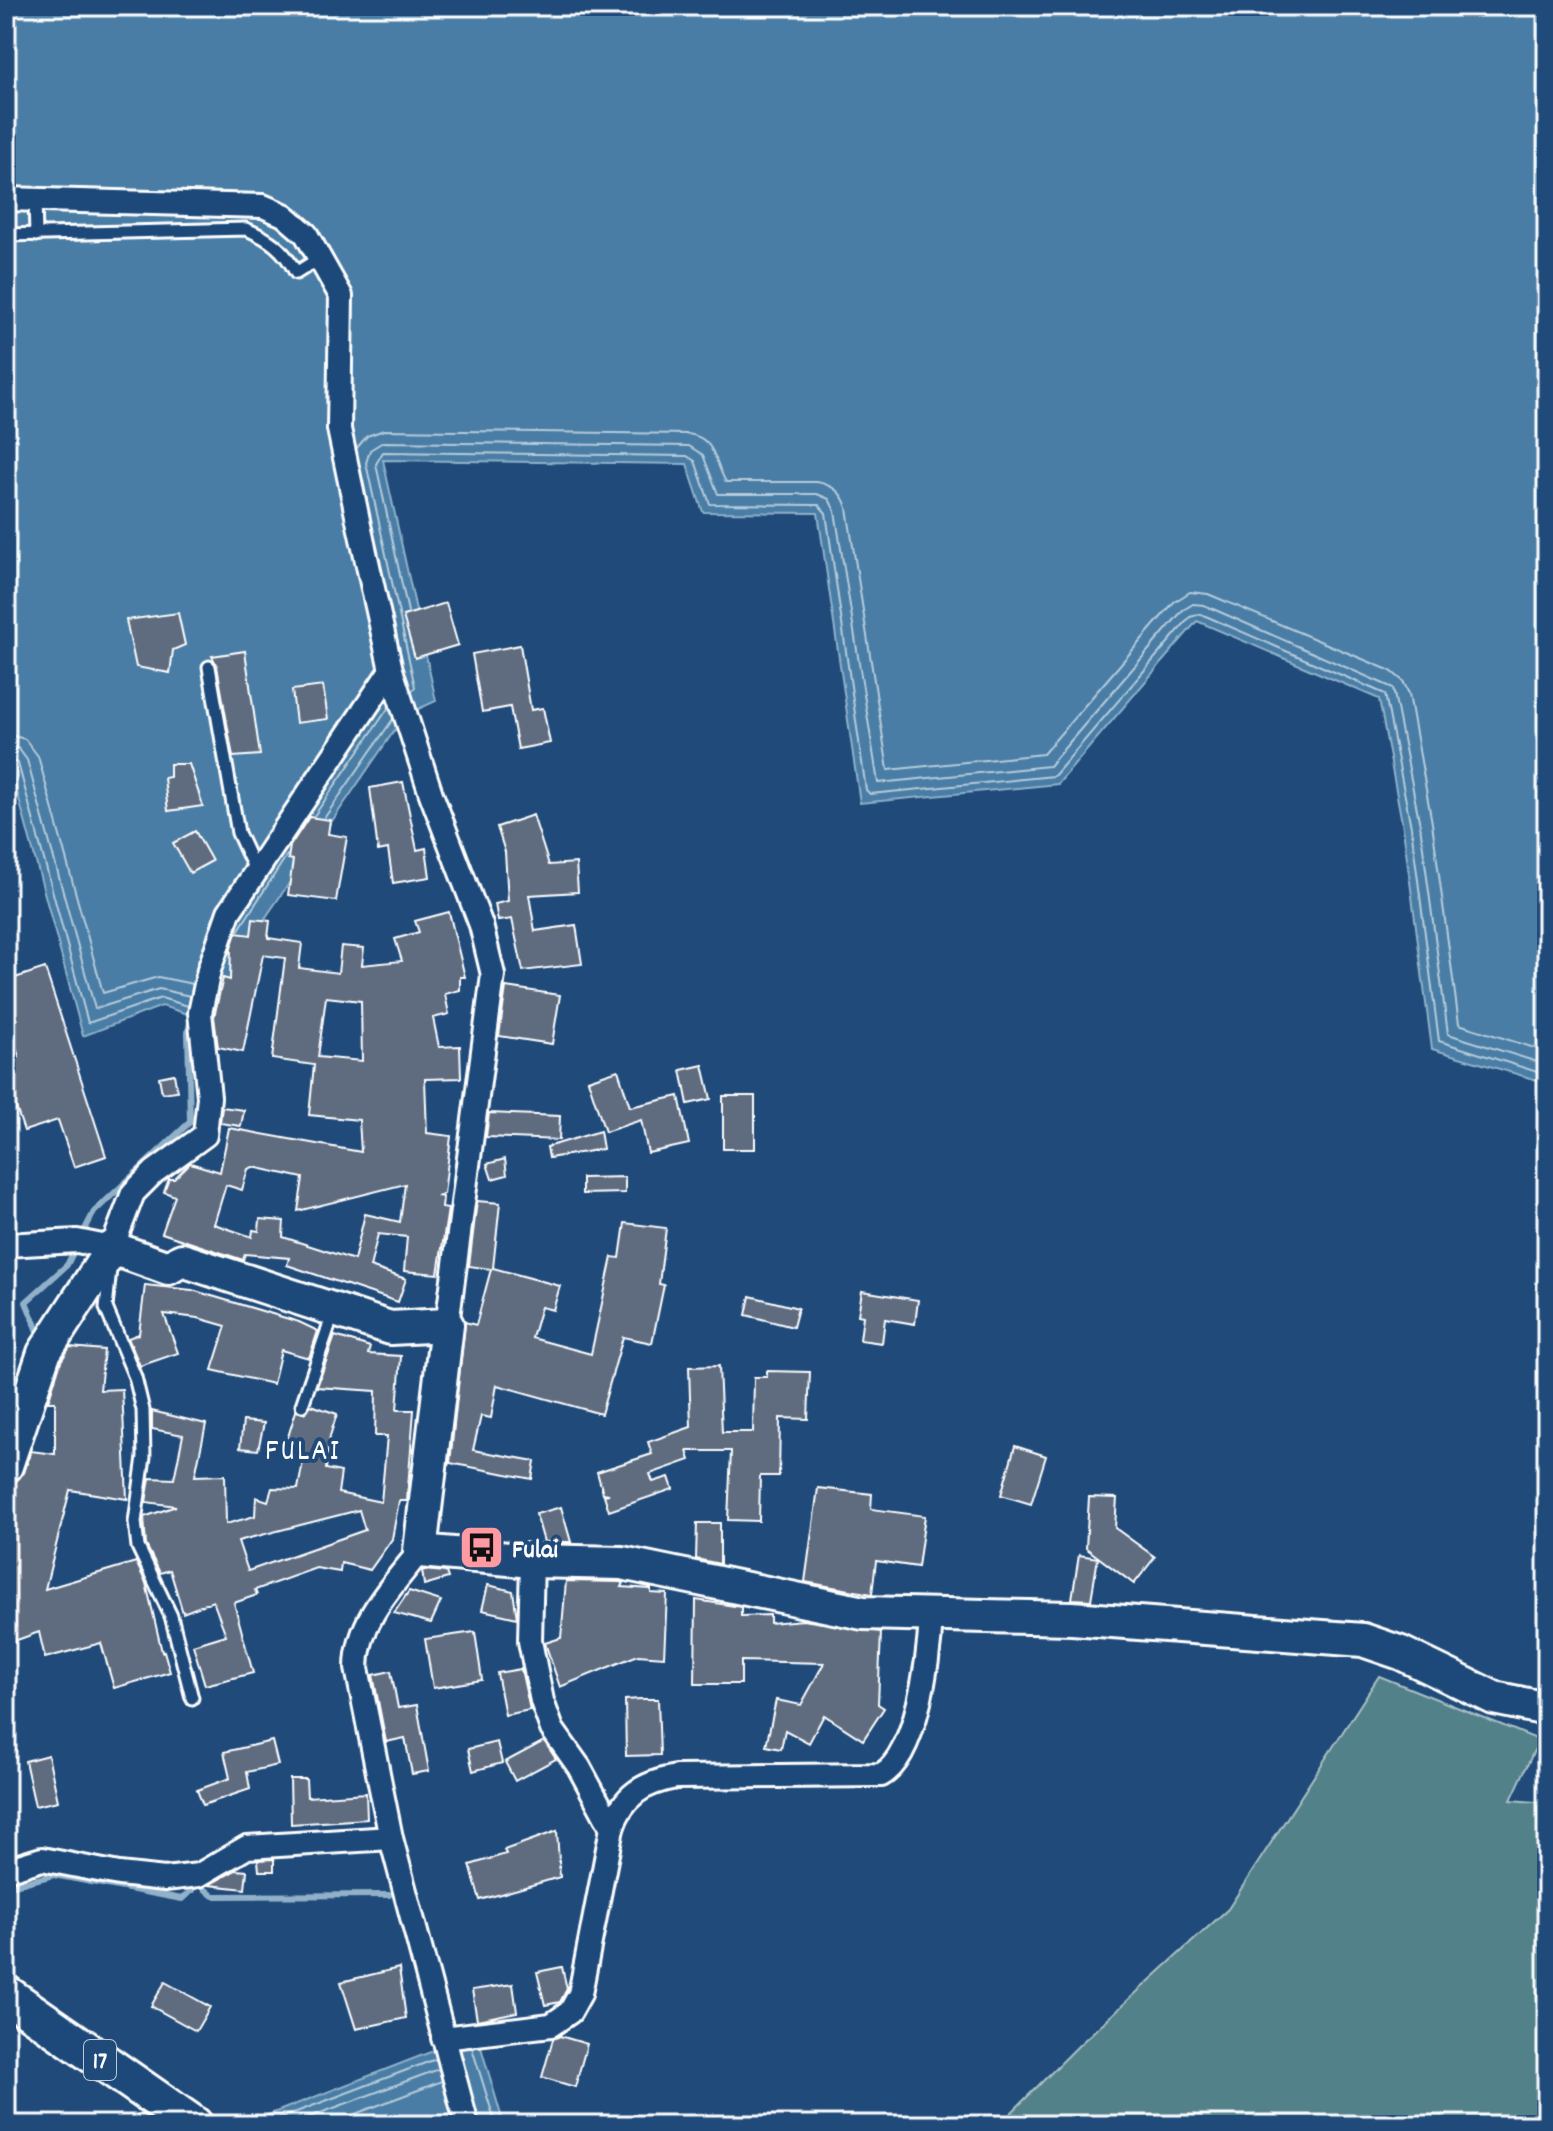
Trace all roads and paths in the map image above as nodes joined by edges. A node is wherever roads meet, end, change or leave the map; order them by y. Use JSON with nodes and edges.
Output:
{"nodes":[{"id":1,"x":6,"y":199,"type":"edge"},
{"id":2,"x":35,"y":206,"type":"junction"},
{"id":3,"x":36,"y":234,"type":"junction"},
{"id":4,"x":6,"y":235,"type":"edge"},
{"id":5,"x":324,"y":269,"type":"junction"},
{"id":6,"x":209,"y":667,"type":"dead end"},
{"id":7,"x":391,"y":670,"type":"junction"},
{"id":8,"x":255,"y":870,"type":"junction"},
{"id":9,"x":6,"y":1245,"type":"edge"},
{"id":10,"x":112,"y":1248,"type":"junction"},
{"id":11,"x":335,"y":1310,"type":"junction"},
{"id":12,"x":447,"y":1325,"type":"junction"},
{"id":13,"x":302,"y":1405,"type":"dead end"},
{"id":14,"x":6,"y":1466,"type":"edge"},
{"id":15,"x":420,"y":1551,"type":"junction"},
{"id":16,"x":532,"y":1561,"type":"junction"},
{"id":17,"x":931,"y":1617,"type":"junction"},
{"id":18,"x":192,"y":1698,"type":"dead end"},
{"id":19,"x":1547,"y":1709,"type":"edge"},
{"id":20,"x":612,"y":1828,"type":"junction"},
{"id":21,"x":391,"y":1838,"type":"junction"},
{"id":22,"x":6,"y":1870,"type":"edge"},
{"id":23,"x":6,"y":1994,"type":"edge"},
{"id":24,"x":443,"y":2038,"type":"junction"},
{"id":25,"x":194,"y":2125,"type":"edge"},
{"id":26,"x":467,"y":2125,"type":"edge"}],
"edges":[{"from":1,"to":2,"type":"street"},
{"from":2,"to":3,"type":"lane"},
{"from":2,"to":5,"type":"street"},
{"from":3,"to":4,"type":"lane"},
{"from":3,"to":5,"type":"lane"},
{"from":5,"to":7,"type":"street"},
{"from":6,"to":8,"type":"lane"},
{"from":7,"to":8,"type":"street"},
{"from":7,"to":12,"type":"street"},
{"from":8,"to":10,"type":"street"},
{"from":9,"to":10,"type":"street"},
{"from":10,"to":11,"type":"street"},
{"from":10,"to":14,"type":"street"},
{"from":10,"to":18,"type":"lane"},
{"from":11,"to":12,"type":"street"},
{"from":11,"to":13,"type":"lane"},
{"from":12,"to":15,"type":"street"},
{"from":15,"to":16,"type":"street"},
{"from":15,"to":21,"type":"street"},
{"from":16,"to":17,"type":"street"},
{"from":16,"to":20,"type":"street"},
{"from":17,"to":19,"type":"street"},
{"from":17,"to":20,"type":"street"},
{"from":20,"to":24,"type":"street"},
{"from":21,"to":22,"type":"street"},
{"from":21,"to":24,"type":"street"},
{"from":23,"to":25,"type":"main road","number":"17"},
{"from":24,"to":26,"type":"street"}]}
